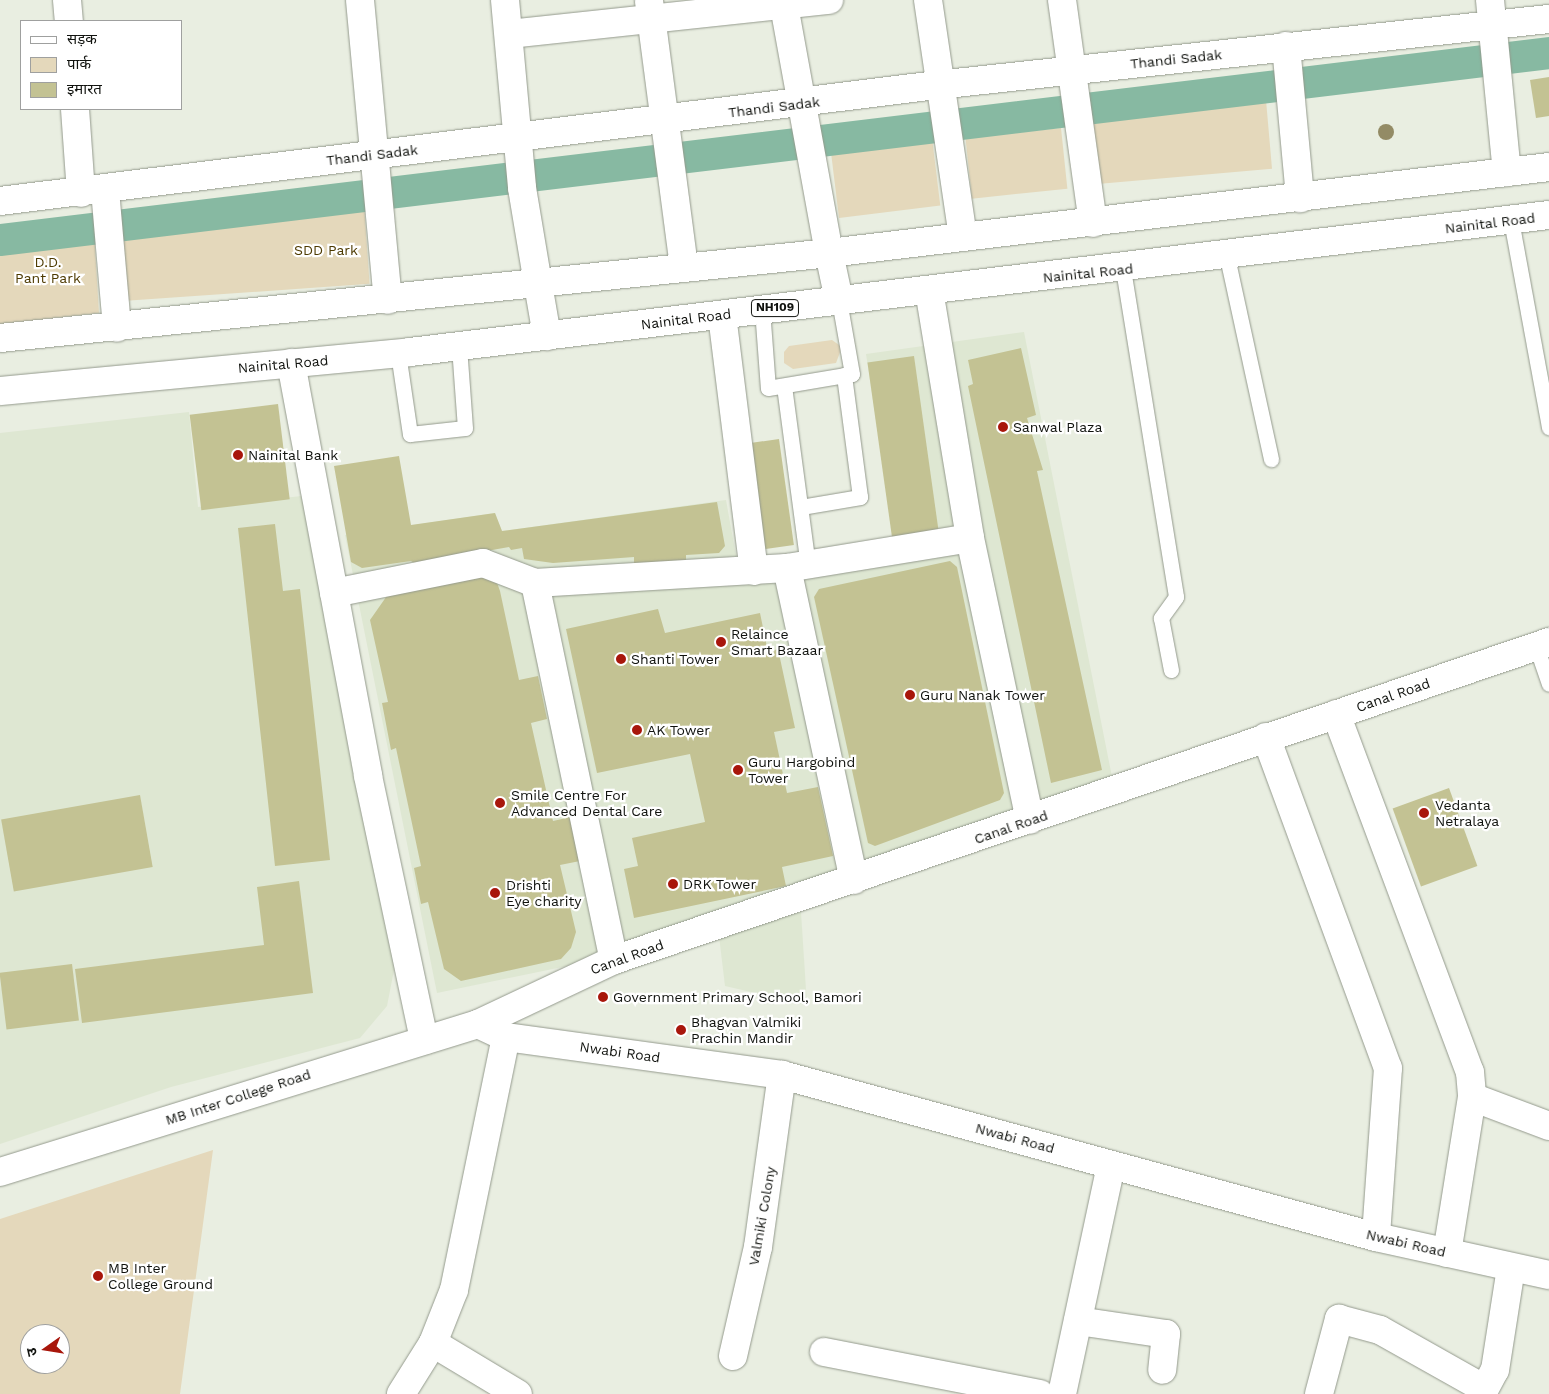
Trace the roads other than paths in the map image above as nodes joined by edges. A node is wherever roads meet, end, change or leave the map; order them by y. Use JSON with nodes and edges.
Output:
{"nodes":[{"id":1,"x":67,"y":0,"type":"edge"},
{"id":2,"x":360,"y":0,"type":"edge"},
{"id":3,"x":505,"y":0,"type":"edge"},
{"id":4,"x":829,"y":0,"type":"edge"},
{"id":5,"x":928,"y":0,"type":"edge"},
{"id":6,"x":1062,"y":0,"type":"edge"},
{"id":7,"x":784,"y":2,"type":"edge"},
{"id":8,"x":649,"y":9,"type":"edge"},
{"id":9,"x":1549,"y":19,"type":"edge"},
{"id":10,"x":69,"y":20,"type":"edge"},
{"id":11,"x":509,"y":34,"type":"junction"},
{"id":12,"x":1493,"y":35,"type":"edge"},
{"id":13,"x":1072,"y":70,"type":"junction"},
{"id":14,"x":1288,"y":71,"type":"junction"},
{"id":15,"x":938,"y":85,"type":"junction"},
{"id":16,"x":75,"y":110,"type":"edge"},
{"id":17,"x":804,"y":116,"type":"junction"},
{"id":18,"x":666,"y":146,"type":"junction"},
{"id":19,"x":518,"y":149,"type":"junction"},
{"id":20,"x":375,"y":154,"type":"junction"},
{"id":21,"x":1549,"y":167,"type":"edge"},
{"id":22,"x":1507,"y":172,"type":"junction"},
{"id":23,"x":1300,"y":198,"type":"junction"},
{"id":24,"x":0,"y":201,"type":"edge"},
{"id":25,"x":101,"y":208,"type":"junction"},
{"id":26,"x":1549,"y":215,"type":"edge"},
{"id":27,"x":1511,"y":220,"type":"junction"},
{"id":28,"x":1093,"y":222,"type":"junction"},
{"id":29,"x":963,"y":236,"type":"junction"},
{"id":30,"x":829,"y":253,"type":"junction"},
{"id":31,"x":1227,"y":257,"type":"junction"},
{"id":32,"x":684,"y":266,"type":"junction"},
{"id":33,"x":1122,"y":269,"type":"junction"},
{"id":34,"x":538,"y":284,"type":"junction"},
{"id":35,"x":929,"y":290,"type":"junction"},
{"id":36,"x":388,"y":300,"type":"junction"},
{"id":37,"x":838,"y":300,"type":"junction"},
{"id":38,"x":762,"y":310,"type":"junction"},
{"id":39,"x":722,"y":315,"type":"junction"},
{"id":40,"x":117,"y":327,"type":"junction"},
{"id":41,"x":547,"y":336,"type":"junction"},
{"id":42,"x":0,"y":338,"type":"edge"},
{"id":43,"x":458,"y":347,"type":"junction"},
{"id":44,"x":398,"y":353,"type":"junction"},
{"id":45,"x":291,"y":363,"type":"junction"},
{"id":46,"x":844,"y":375,"type":"junction"},
{"id":47,"x":784,"y":386,"type":"junction"},
{"id":48,"x":0,"y":391,"type":"edge"},
{"id":49,"x":1549,"y":428,"type":"edge"},
{"id":50,"x":1271,"y":459,"type":"dead end"},
{"id":51,"x":801,"y":507,"type":"junction"},
{"id":52,"x":970,"y":538,"type":"junction"},
{"id":53,"x":798,"y":567,"type":"junction"},
{"id":54,"x":750,"y":571,"type":"junction"},
{"id":55,"x":535,"y":583,"type":"junction"},
{"id":56,"x":334,"y":593,"type":"junction"},
{"id":57,"x":1543,"y":644,"type":"edge"},
{"id":58,"x":1172,"y":670,"type":"dead end"},
{"id":59,"x":1549,"y":684,"type":"edge"},
{"id":60,"x":1336,"y":714,"type":"junction"},
{"id":61,"x":1266,"y":737,"type":"junction"},
{"id":62,"x":1030,"y":820,"type":"junction"},
{"id":63,"x":854,"y":880,"type":"junction"},
{"id":64,"x":614,"y":960,"type":"junction"},
{"id":65,"x":478,"y":1024,"type":"junction"},
{"id":66,"x":506,"y":1036,"type":"junction"},
{"id":67,"x":424,"y":1040,"type":"junction"},
{"id":68,"x":782,"y":1075,"type":"junction"},
{"id":69,"x":1472,"y":1097,"type":"junction"},
{"id":70,"x":1549,"y":1126,"type":"edge"},
{"id":71,"x":1111,"y":1165,"type":"junction"},
{"id":72,"x":0,"y":1172,"type":"edge"},
{"id":73,"x":1376,"y":1237,"type":"junction"},
{"id":74,"x":1447,"y":1253,"type":"junction"},
{"id":75,"x":1511,"y":1268,"type":"junction"},
{"id":76,"x":1549,"y":1275,"type":"edge"},
{"id":77,"x":1078,"y":1321,"type":"junction"},
{"id":78,"x":433,"y":1343,"type":"junction"},
{"id":79,"x":824,"y":1352,"type":"dead end"},
{"id":80,"x":733,"y":1356,"type":"dead end"},
{"id":81,"x":1162,"y":1370,"type":"dead end"},
{"id":82,"x":1483,"y":1391,"type":"edge"},
{"id":83,"x":400,"y":1394,"type":"edge"},
{"id":84,"x":518,"y":1394,"type":"edge"},
{"id":85,"x":1040,"y":1394,"type":"edge"},
{"id":86,"x":1062,"y":1394,"type":"edge"},
{"id":87,"x":1319,"y":1394,"type":"edge"}],
"edges":[{"from":1,"to":10,"type":"main road"},
{"from":2,"to":20,"type":"main road"},
{"from":3,"to":11,"type":"main road"},
{"from":4,"to":7,"type":"main road"},
{"from":5,"to":15,"type":"main road"},
{"from":6,"to":13,"type":"main road"},
{"from":7,"to":8,"type":"main road"},
{"from":7,"to":17,"type":"main road"},
{"from":8,"to":11,"type":"main road"},
{"from":8,"to":18,"type":"main road"},
{"from":9,"to":12,"type":"main road","name":"Thandi Sadak"},
{"from":11,"to":19,"type":"main road"},
{"from":12,"to":14,"type":"main road","name":"Thandi Sadak"},
{"from":12,"to":22,"type":"main road"},
{"from":13,"to":14,"type":"main road","name":"Thandi Sadak"},
{"from":13,"to":15,"type":"main road","name":"Thandi Sadak"},
{"from":13,"to":28,"type":"main road"},
{"from":14,"to":23,"type":"main road"},
{"from":15,"to":17,"type":"main road","name":"Thandi Sadak"},
{"from":15,"to":29,"type":"main road"},
{"from":16,"to":25,"type":"main road"},
{"from":17,"to":18,"type":"main road","name":"Thandi Sadak"},
{"from":17,"to":30,"type":"main road"},
{"from":18,"to":19,"type":"main road","name":"Thandi Sadak"},
{"from":18,"to":32,"type":"main road"},
{"from":19,"to":20,"type":"main road","name":"Thandi Sadak"},
{"from":19,"to":34,"type":"main road"},
{"from":20,"to":25,"type":"main road","name":"Thandi Sadak"},
{"from":20,"to":36,"type":"main road"},
{"from":21,"to":22,"type":"main road"},
{"from":22,"to":23,"type":"main road"},
{"from":23,"to":28,"type":"main road"},
{"from":24,"to":25,"type":"main road","name":"Thandi Sadak"},
{"from":25,"to":40,"type":"main road"},
{"from":26,"to":27,"type":"main road","name":"Nainital Road","number":"NH109"},
{"from":27,"to":31,"type":"main road","name":"Nainital Road","number":"NH109"},
{"from":27,"to":49,"type":"lane"},
{"from":28,"to":29,"type":"main road"},
{"from":29,"to":30,"type":"main road"},
{"from":30,"to":32,"type":"main road"},
{"from":30,"to":37,"type":"main road"},
{"from":31,"to":33,"type":"main road","name":"Nainital Road","number":"NH109"},
{"from":31,"to":50,"type":"lane"},
{"from":32,"to":34,"type":"main road"},
{"from":33,"to":35,"type":"main road","name":"Nainital Road","number":"NH109"},
{"from":33,"to":58,"type":"lane"},
{"from":34,"to":36,"type":"main road"},
{"from":34,"to":41,"type":"main road"},
{"from":35,"to":37,"type":"main road","name":"Nainital Road","number":"NH109"},
{"from":35,"to":52,"type":"main road"},
{"from":36,"to":40,"type":"main road"},
{"from":37,"to":38,"type":"main road","name":"Nainital Road","number":"NH109"},
{"from":37,"to":46,"type":"lane"},
{"from":38,"to":39,"type":"main road","name":"Nainital Road","number":"NH109"},
{"from":38,"to":47,"type":"lane"},
{"from":39,"to":41,"type":"main road","name":"Nainital Road","number":"NH109"},
{"from":39,"to":54,"type":"main road"},
{"from":40,"to":42,"type":"main road"},
{"from":41,"to":43,"type":"main road","name":"Nainital Road","number":"NH109"},
{"from":43,"to":44,"type":"main road","name":"Nainital Road","number":"NH109"},
{"from":43,"to":44,"type":"lane"},
{"from":44,"to":45,"type":"main road","name":"Nainital Road","number":"NH109"},
{"from":45,"to":48,"type":"main road","name":"Nainital Road","number":"NH109"},
{"from":45,"to":56,"type":"main road"},
{"from":46,"to":47,"type":"lane"},
{"from":46,"to":51,"type":"lane"},
{"from":47,"to":51,"type":"lane"},
{"from":51,"to":53,"type":"lane"},
{"from":52,"to":53,"type":"main road"},
{"from":52,"to":62,"type":"main road"},
{"from":53,"to":54,"type":"main road"},
{"from":53,"to":63,"type":"main road"},
{"from":54,"to":55,"type":"main road"},
{"from":55,"to":56,"type":"main road"},
{"from":55,"to":64,"type":"main road"},
{"from":56,"to":67,"type":"main road"},
{"from":57,"to":59,"type":"lane"},
{"from":57,"to":60,"type":"main road","name":"Canal Road"},
{"from":60,"to":61,"type":"main road","name":"Canal Road"},
{"from":60,"to":69,"type":"main road"},
{"from":61,"to":62,"type":"main road","name":"Canal Road"},
{"from":61,"to":73,"type":"main road"},
{"from":62,"to":63,"type":"main road","name":"Canal Road"},
{"from":63,"to":64,"type":"main road","name":"Canal Road"},
{"from":64,"to":65,"type":"main road","name":"Canal Road"},
{"from":65,"to":66,"type":"main road","name":"Nwabi Road"},
{"from":65,"to":67,"type":"main road","name":"MB Inter College Road"},
{"from":66,"to":68,"type":"main road","name":"Nwabi Road"},
{"from":66,"to":78,"type":"main road"},
{"from":67,"to":72,"type":"main road","name":"MB Inter College Road"},
{"from":68,"to":71,"type":"main road","name":"Nwabi Road"},
{"from":68,"to":80,"type":"main road","name":"Valmiki Colony"},
{"from":69,"to":70,"type":"main road"},
{"from":69,"to":74,"type":"main road"},
{"from":71,"to":73,"type":"main road","name":"Nwabi Road"},
{"from":71,"to":77,"type":"main road"},
{"from":73,"to":74,"type":"main road","name":"Nwabi Road"},
{"from":74,"to":75,"type":"main road","name":"Nwabi Road"},
{"from":75,"to":76,"type":"main road","name":"Nwabi Road"},
{"from":75,"to":82,"type":"main road"},
{"from":77,"to":81,"type":"main road"},
{"from":77,"to":86,"type":"main road"},
{"from":78,"to":83,"type":"main road"},
{"from":78,"to":84,"type":"main road"},
{"from":79,"to":85,"type":"main road"},
{"from":82,"to":87,"type":"main road"}]}
